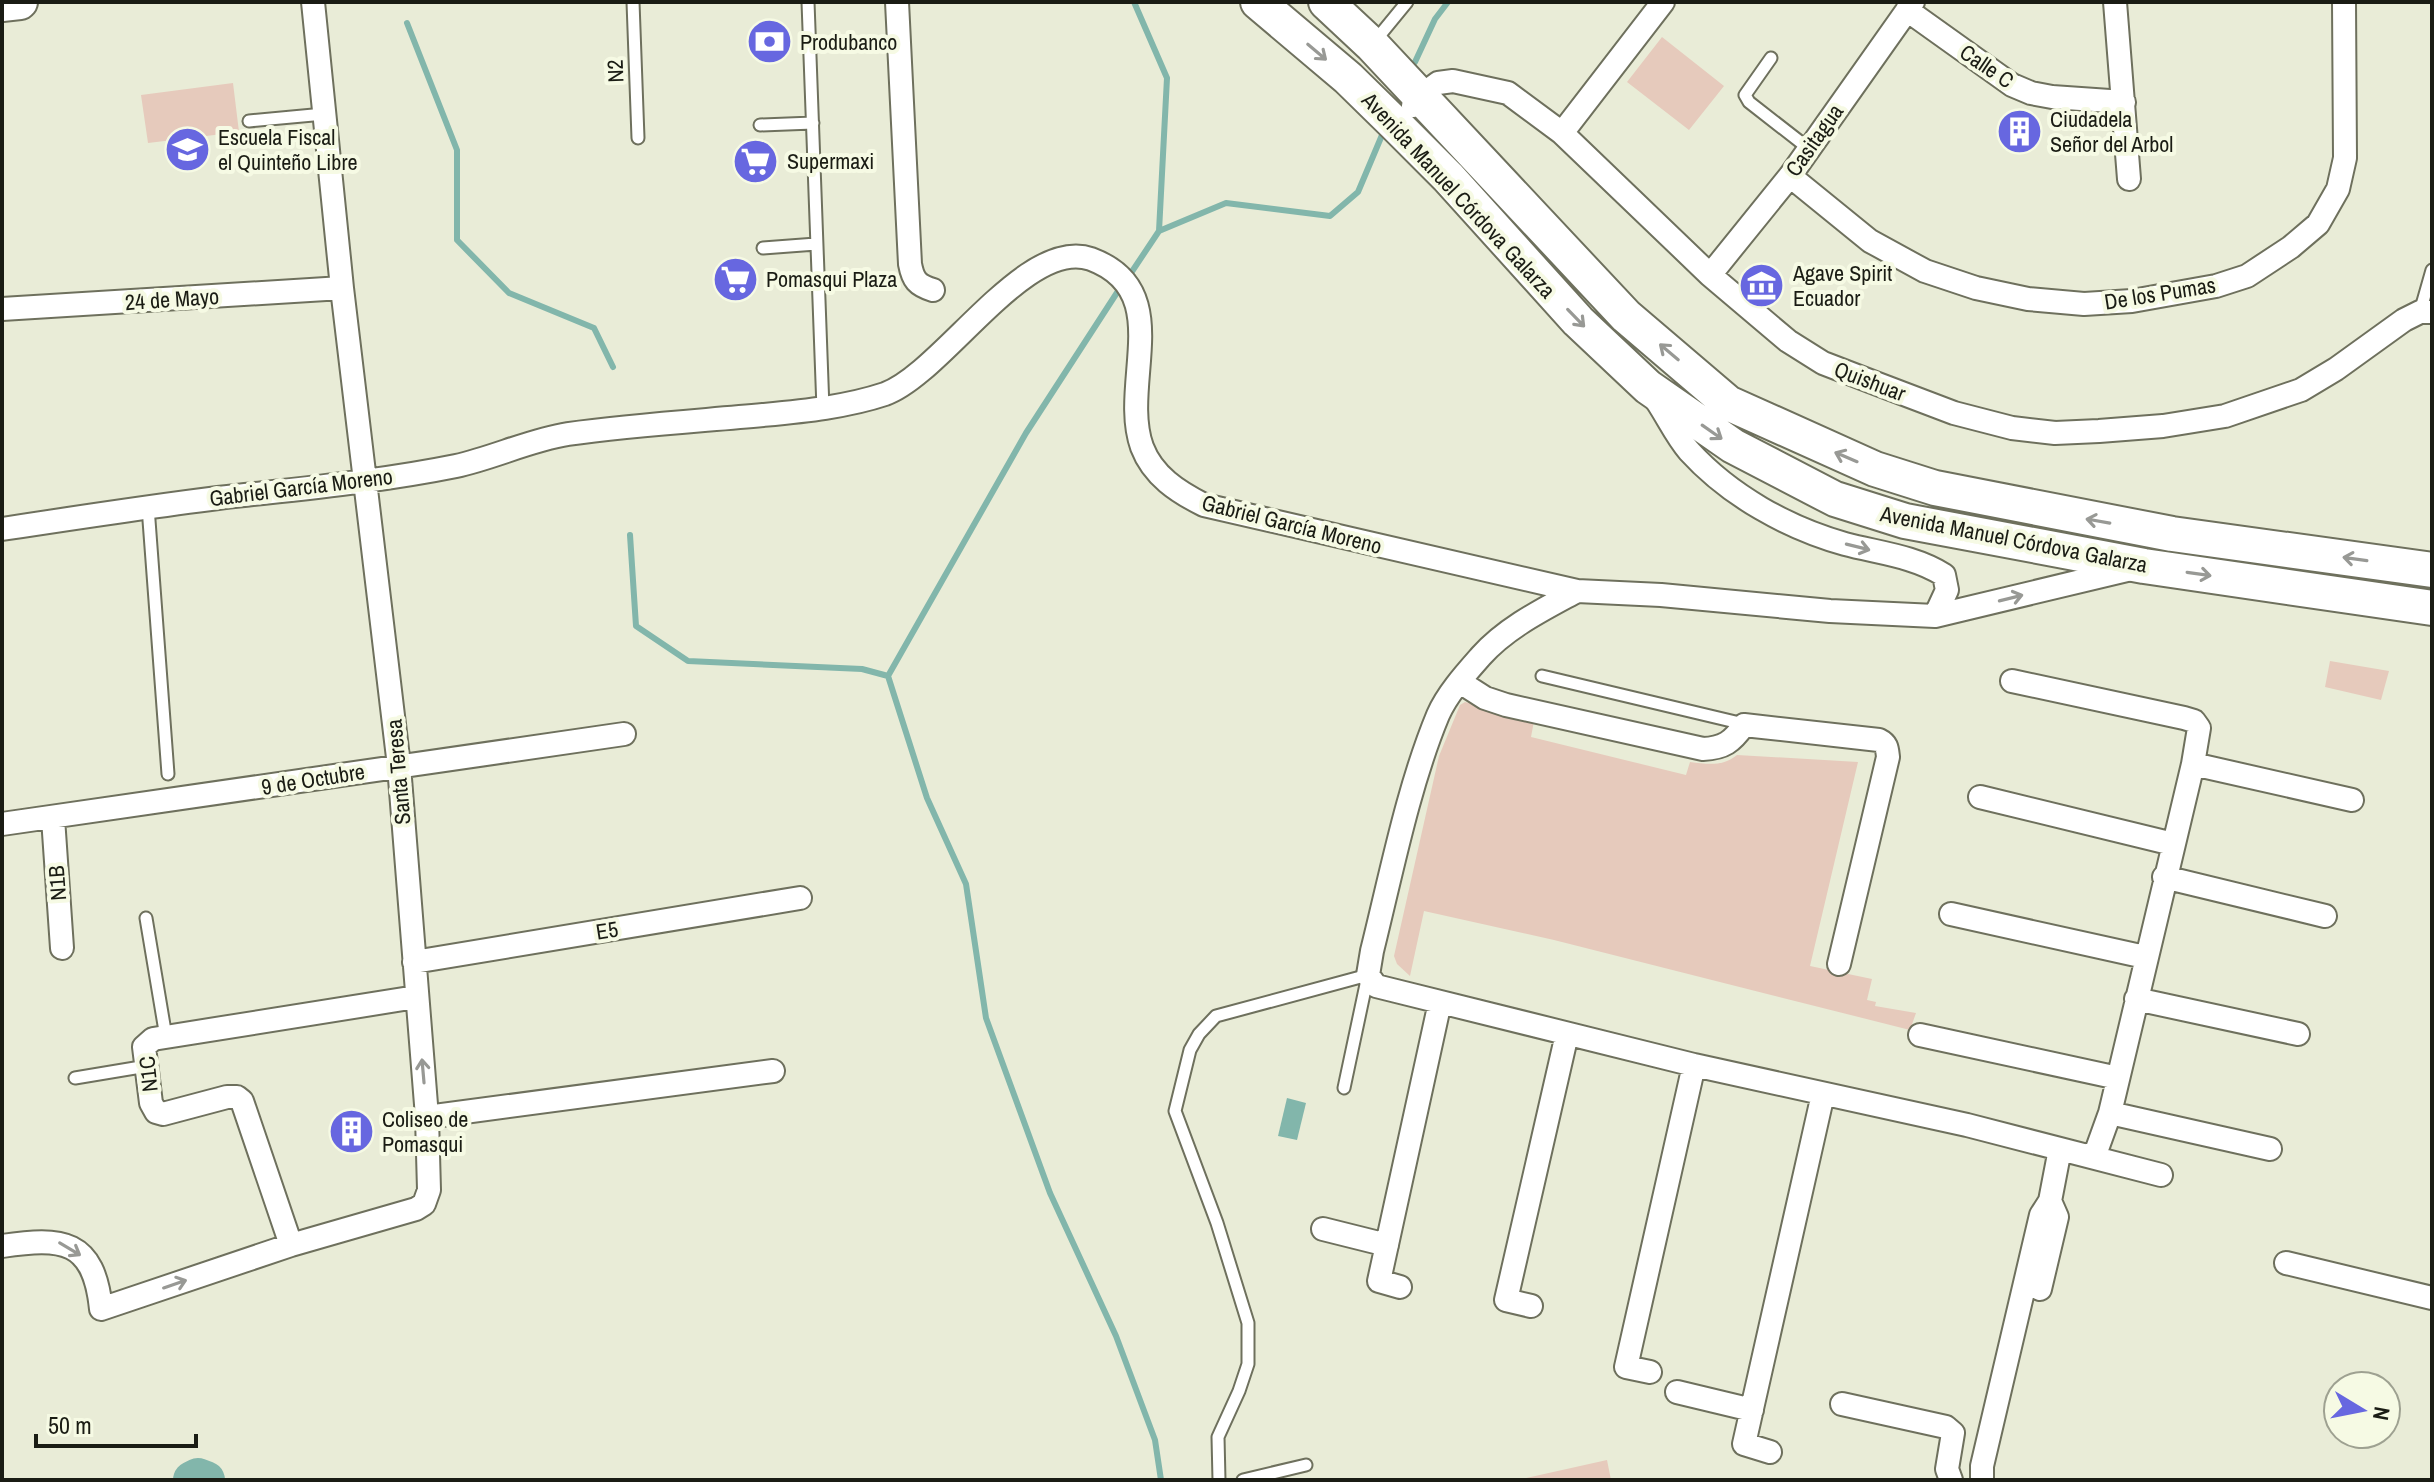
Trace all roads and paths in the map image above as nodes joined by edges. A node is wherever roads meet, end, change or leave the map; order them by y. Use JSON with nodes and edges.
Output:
{"nodes":[{"id":1,"x":20,"y":2,"type":"edge"},
{"id":2,"x":313,"y":2,"type":"edge"},
{"id":3,"x":633,"y":2,"type":"edge"},
{"id":4,"x":808,"y":2,"type":"edge"},
{"id":5,"x":897,"y":2,"type":"edge"},
{"id":6,"x":1258,"y":2,"type":"edge"},
{"id":7,"x":1326,"y":2,"type":"edge"},
{"id":8,"x":1407,"y":2,"type":"edge"},
{"id":9,"x":1663,"y":2,"type":"edge"},
{"id":10,"x":2115,"y":2,"type":"edge"},
{"id":11,"x":2344,"y":2,"type":"edge"},
{"id":12,"x":2,"y":4,"type":"edge"},
{"id":13,"x":1910,"y":6,"type":"edge"},
{"id":14,"x":1372,"y":45,"type":"junction"},
{"id":15,"x":1771,"y":58,"type":"dead end"},
{"id":16,"x":1419,"y":97,"type":"junction"},
{"id":17,"x":2124,"y":102,"type":"junction"},
{"id":18,"x":324,"y":114,"type":"junction"},
{"id":19,"x":249,"y":121,"type":"dead end"},
{"id":20,"x":813,"y":123,"type":"junction"},
{"id":21,"x":760,"y":125,"type":"dead end"},
{"id":22,"x":1400,"y":129,"type":"junction"},
{"id":23,"x":1562,"y":133,"type":"junction"},
{"id":24,"x":638,"y":138,"type":"dead end"},
{"id":25,"x":1808,"y":148,"type":"junction"},
{"id":26,"x":1474,"y":154,"type":"junction"},
{"id":27,"x":1790,"y":176,"type":"junction"},
{"id":28,"x":1448,"y":177,"type":"junction"},
{"id":29,"x":2129,"y":179,"type":"dead end"},
{"id":30,"x":816,"y":244,"type":"junction"},
{"id":31,"x":763,"y":248,"type":"dead end"},
{"id":32,"x":2432,"y":270,"type":"edge"},
{"id":33,"x":1710,"y":275,"type":"junction"},
{"id":34,"x":342,"y":288,"type":"junction"},
{"id":35,"x":933,"y":290,"type":"dead end"},
{"id":36,"x":2,"y":309,"type":"edge"},
{"id":37,"x":2426,"y":312,"type":"edge"},
{"id":38,"x":1648,"y":387,"type":"junction"},
{"id":39,"x":823,"y":409,"type":"junction"},
{"id":40,"x":365,"y":481,"type":"junction"},
{"id":41,"x":148,"y":507,"type":"junction"},
{"id":42,"x":2,"y":529,"type":"edge"},
{"id":43,"x":2144,"y":566,"type":"junction"},
{"id":44,"x":2432,"y":570,"type":"edge"},
{"id":45,"x":1577,"y":591,"type":"junction"},
{"id":46,"x":2432,"y":608,"type":"edge"},
{"id":47,"x":1935,"y":616,"type":"junction"},
{"id":48,"x":1542,"y":676,"type":"dead end"},
{"id":49,"x":2012,"y":681,"type":"dead end"},
{"id":50,"x":1460,"y":682,"type":"junction"},
{"id":51,"x":1744,"y":725,"type":"junction"},
{"id":52,"x":624,"y":734,"type":"dead end"},
{"id":53,"x":2193,"y":764,"type":"junction"},
{"id":54,"x":399,"y":766,"type":"junction"},
{"id":55,"x":168,"y":774,"type":"dead end"},
{"id":56,"x":1980,"y":797,"type":"dead end"},
{"id":57,"x":2352,"y":800,"type":"dead end"},
{"id":58,"x":53,"y":818,"type":"junction"},
{"id":59,"x":2,"y":824,"type":"edge"},
{"id":60,"x":2173,"y":844,"type":"junction"},
{"id":61,"x":2164,"y":877,"type":"junction"},
{"id":62,"x":800,"y":898,"type":"dead end"},
{"id":63,"x":1951,"y":914,"type":"dead end"},
{"id":64,"x":2325,"y":916,"type":"dead end"},
{"id":65,"x":146,"y":918,"type":"dead end"},
{"id":66,"x":62,"y":948,"type":"dead end"},
{"id":67,"x":2145,"y":957,"type":"junction"},
{"id":68,"x":414,"y":962,"type":"junction"},
{"id":69,"x":1839,"y":964,"type":"dead end"},
{"id":70,"x":1368,"y":975,"type":"junction"},
{"id":71,"x":416,"y":997,"type":"junction"},
{"id":72,"x":2136,"y":999,"type":"junction"},
{"id":73,"x":1440,"y":1002,"type":"junction"},
{"id":74,"x":1567,"y":1034,"type":"junction"},
{"id":75,"x":2298,"y":1034,"type":"dead end"},
{"id":76,"x":1920,"y":1035,"type":"dead end"},
{"id":77,"x":160,"y":1038,"type":"junction"},
{"id":78,"x":1694,"y":1065,"type":"junction"},
{"id":79,"x":147,"y":1066,"type":"junction"},
{"id":80,"x":773,"y":1071,"type":"dead end"},
{"id":81,"x":75,"y":1078,"type":"dead end"},
{"id":82,"x":2118,"y":1078,"type":"junction"},
{"id":83,"x":1344,"y":1088,"type":"dead end"},
{"id":84,"x":1823,"y":1094,"type":"junction"},
{"id":85,"x":2110,"y":1113,"type":"junction"},
{"id":86,"x":427,"y":1117,"type":"junction"},
{"id":87,"x":2060,"y":1149,"type":"junction"},
{"id":88,"x":2270,"y":1149,"type":"dead end"},
{"id":89,"x":2090,"y":1156,"type":"junction"},
{"id":90,"x":2161,"y":1175,"type":"dead end"},
{"id":91,"x":2050,"y":1201,"type":"junction"},
{"id":92,"x":1323,"y":1229,"type":"dead end"},
{"id":93,"x":291,"y":1245,"type":"junction"},
{"id":94,"x":1387,"y":1245,"type":"junction"},
{"id":95,"x":2,"y":1246,"type":"edge"},
{"id":96,"x":2286,"y":1263,"type":"dead end"},
{"id":97,"x":1400,"y":1287,"type":"dead end"},
{"id":98,"x":2432,"y":1298,"type":"edge"},
{"id":99,"x":1531,"y":1306,"type":"dead end"},
{"id":100,"x":1650,"y":1372,"type":"dead end"},
{"id":101,"x":1677,"y":1392,"type":"dead end"},
{"id":102,"x":1842,"y":1404,"type":"dead end"},
{"id":103,"x":1752,"y":1410,"type":"junction"},
{"id":104,"x":1770,"y":1452,"type":"dead end"},
{"id":105,"x":1306,"y":1465,"type":"dead end"},
{"id":106,"x":1219,"y":1480,"type":"edge"},
{"id":107,"x":1243,"y":1480,"type":"edge"},
{"id":108,"x":1951,"y":1480,"type":"edge"},
{"id":109,"x":1982,"y":1480,"type":"edge"},
{"id":110,"x":1992,"y":1480,"type":"edge"}],
"edges":[{"from":1,"to":12,"type":"main road"},
{"from":2,"to":18,"type":"street","name":"Santa Teresa"},
{"from":3,"to":24,"type":"lane","name":"N2"},
{"from":4,"to":20,"type":"lane"},
{"from":5,"to":35,"type":"street"},
{"from":6,"to":22,"type":"main road","name":"Avenida Manuel Córdova Galarza","one_way":true},
{"from":7,"to":14,"type":"main road","name":"Avenida Manuel Córdova Galarza"},
{"from":8,"to":14,"type":"lane"},
{"from":9,"to":23,"type":"street"},
{"from":10,"to":17,"type":"street"},
{"from":11,"to":27,"type":"street","name":"De los Pumas"},
{"from":13,"to":17,"type":"street","name":"Calle C"},
{"from":13,"to":25,"type":"street","name":"Casitagua"},
{"from":14,"to":16,"type":"main road","name":"Avenida Manuel Córdova Galarza"},
{"from":15,"to":25,"type":"lane"},
{"from":16,"to":22,"type":"street"},
{"from":16,"to":23,"type":"street","name":"Quishuar"},
{"from":16,"to":26,"type":"main road","name":"Avenida Manuel Córdova Galarza"},
{"from":17,"to":29,"type":"street"},
{"from":18,"to":19,"type":"lane"},
{"from":18,"to":34,"type":"street","name":"Santa Teresa"},
{"from":20,"to":21,"type":"lane"},
{"from":20,"to":30,"type":"lane"},
{"from":22,"to":28,"type":"main road","name":"Avenida Manuel Córdova Galarza"},
{"from":23,"to":33,"type":"street","name":"Quishuar"},
{"from":25,"to":27,"type":"street","name":"Casitagua"},
{"from":26,"to":28,"type":"main road"},
{"from":44,"to":26,"type":"main road","name":"Avenida Manuel Córdova Galarza","one_way":true},
{"from":27,"to":33,"type":"street","name":"Casitagua"},
{"from":28,"to":38,"type":"main road","name":"Avenida Manuel Córdova Galarza","one_way":true},
{"from":30,"to":31,"type":"lane"},
{"from":30,"to":39,"type":"lane"},
{"from":32,"to":37,"type":"lane"},
{"from":33,"to":37,"type":"street","name":"Quishuar"},
{"from":34,"to":36,"type":"street","name":"24 de Mayo"},
{"from":34,"to":40,"type":"street","name":"Santa Teresa"},
{"from":38,"to":43,"type":"main road","name":"Avenida Manuel Córdova Galarza","one_way":true},
{"from":38,"to":47,"type":"street","one_way":true},
{"from":39,"to":40,"type":"street","name":"Gabriel García Moreno"},
{"from":39,"to":45,"type":"street","name":"Gabriel García Moreno"},
{"from":40,"to":41,"type":"street","name":"Gabriel García Moreno"},
{"from":40,"to":54,"type":"street","name":"Santa Teresa"},
{"from":41,"to":42,"type":"street","name":"Gabriel García Moreno"},
{"from":41,"to":55,"type":"lane"},
{"from":43,"to":46,"type":"main road","name":"Avenida Manuel Córdova Galarza","one_way":true},
{"from":47,"to":43,"type":"street","name":"Gabriel García Moreno","one_way":true},
{"from":45,"to":47,"type":"street","name":"Gabriel García Moreno"},
{"from":45,"to":50,"type":"street"},
{"from":48,"to":51,"type":"lane"},
{"from":49,"to":53,"type":"street"},
{"from":50,"to":51,"type":"street"},
{"from":50,"to":70,"type":"street"},
{"from":51,"to":69,"type":"street"},
{"from":52,"to":54,"type":"street","name":"9 de Octubre"},
{"from":53,"to":57,"type":"street"},
{"from":53,"to":60,"type":"street"},
{"from":54,"to":58,"type":"street","name":"9 de Octubre"},
{"from":54,"to":68,"type":"street","name":"Santa Teresa"},
{"from":56,"to":60,"type":"street"},
{"from":58,"to":59,"type":"street","name":"9 de Octubre"},
{"from":58,"to":66,"type":"street","name":"N1B"},
{"from":60,"to":61,"type":"street"},
{"from":61,"to":64,"type":"street"},
{"from":61,"to":67,"type":"street"},
{"from":62,"to":68,"type":"street","name":"E5"},
{"from":63,"to":67,"type":"street"},
{"from":65,"to":77,"type":"lane"},
{"from":67,"to":72,"type":"street"},
{"from":68,"to":71,"type":"street","name":"Santa Teresa"},
{"from":70,"to":73,"type":"street"},
{"from":70,"to":83,"type":"lane"},
{"from":70,"to":106,"type":"lane"},
{"from":71,"to":77,"type":"street"},
{"from":86,"to":71,"type":"street","name":"Santa Teresa","one_way":true},
{"from":72,"to":75,"type":"street"},
{"from":72,"to":82,"type":"street"},
{"from":73,"to":74,"type":"street"},
{"from":73,"to":94,"type":"street"},
{"from":74,"to":78,"type":"street"},
{"from":74,"to":99,"type":"street"},
{"from":76,"to":82,"type":"street"},
{"from":77,"to":79,"type":"street","name":"N1C"},
{"from":78,"to":84,"type":"street"},
{"from":78,"to":100,"type":"street"},
{"from":79,"to":81,"type":"lane"},
{"from":79,"to":93,"type":"street","name":"N1C"},
{"from":80,"to":86,"type":"street"},
{"from":82,"to":85,"type":"street"},
{"from":84,"to":87,"type":"street"},
{"from":84,"to":103,"type":"street"},
{"from":85,"to":88,"type":"street"},
{"from":85,"to":89,"type":"street"},
{"from":86,"to":93,"type":"street","name":"Santa Teresa"},
{"from":87,"to":89,"type":"street"},
{"from":87,"to":91,"type":"street"},
{"from":89,"to":90,"type":"street"},
{"from":91,"to":109,"type":"street"},
{"from":91,"to":110,"type":"street"},
{"from":92,"to":94,"type":"street"},
{"from":95,"to":93,"type":"street","name":"Santa Teresa","one_way":true},
{"from":94,"to":97,"type":"street"},
{"from":96,"to":98,"type":"street"},
{"from":101,"to":103,"type":"street"},
{"from":102,"to":108,"type":"street"},
{"from":103,"to":104,"type":"street"},
{"from":105,"to":107,"type":"lane"}]}
